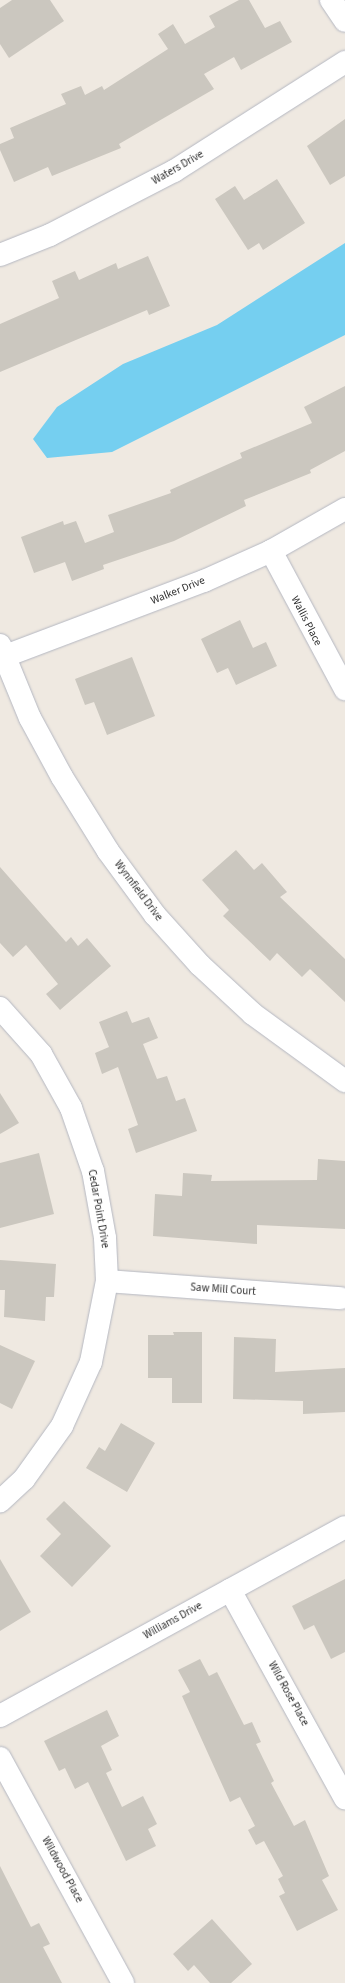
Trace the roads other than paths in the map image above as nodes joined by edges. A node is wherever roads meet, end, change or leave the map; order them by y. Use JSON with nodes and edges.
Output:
{"nodes":[{"id":1,"x":331,"y":0,"type":"edge"},
{"id":2,"x":345,"y":21,"type":"edge"},
{"id":3,"x":345,"y":62,"type":"edge"},
{"id":4,"x":0,"y":255,"type":"edge"},
{"id":5,"x":345,"y":508,"type":"edge"},
{"id":6,"x":271,"y":551,"type":"junction"},
{"id":7,"x":1,"y":653,"type":"edge"},
{"id":8,"x":345,"y":689,"type":"edge"},
{"id":9,"x":0,"y":1008,"type":"edge"},
{"id":10,"x":345,"y":1081,"type":"edge"},
{"id":11,"x":107,"y":1281,"type":"junction"},
{"id":12,"x":340,"y":1298,"type":"dead end"},
{"id":13,"x":0,"y":1501,"type":"edge"},
{"id":14,"x":345,"y":1527,"type":"edge"},
{"id":15,"x":230,"y":1590,"type":"junction"},
{"id":16,"x":0,"y":1716,"type":"edge"},
{"id":17,"x":0,"y":1758,"type":"edge"},
{"id":18,"x":345,"y":1798,"type":"edge"},
{"id":19,"x":123,"y":1983,"type":"edge"}],
"edges":[{"from":1,"to":2,"type":"street"},
{"from":3,"to":4,"type":"street","name":"Waters Drive"},
{"from":5,"to":6,"type":"street","name":"Walker Drive"},
{"from":6,"to":7,"type":"street","name":"Walker Drive"},
{"from":6,"to":8,"type":"street","name":"Wallis Place"},
{"from":7,"to":10,"type":"street","name":"Wynnfield Drive"},
{"from":9,"to":11,"type":"street","name":"Cedar Point Drive"},
{"from":11,"to":12,"type":"street","name":"Saw Mill Court"},
{"from":11,"to":13,"type":"street","name":"Cedar Point Drive"},
{"from":14,"to":15,"type":"street","name":"Williams Drive"},
{"from":15,"to":16,"type":"street","name":"Williams Drive"},
{"from":15,"to":18,"type":"street","name":"Wild Rose Place"},
{"from":17,"to":19,"type":"street","name":"Wildwood Place"}]}
